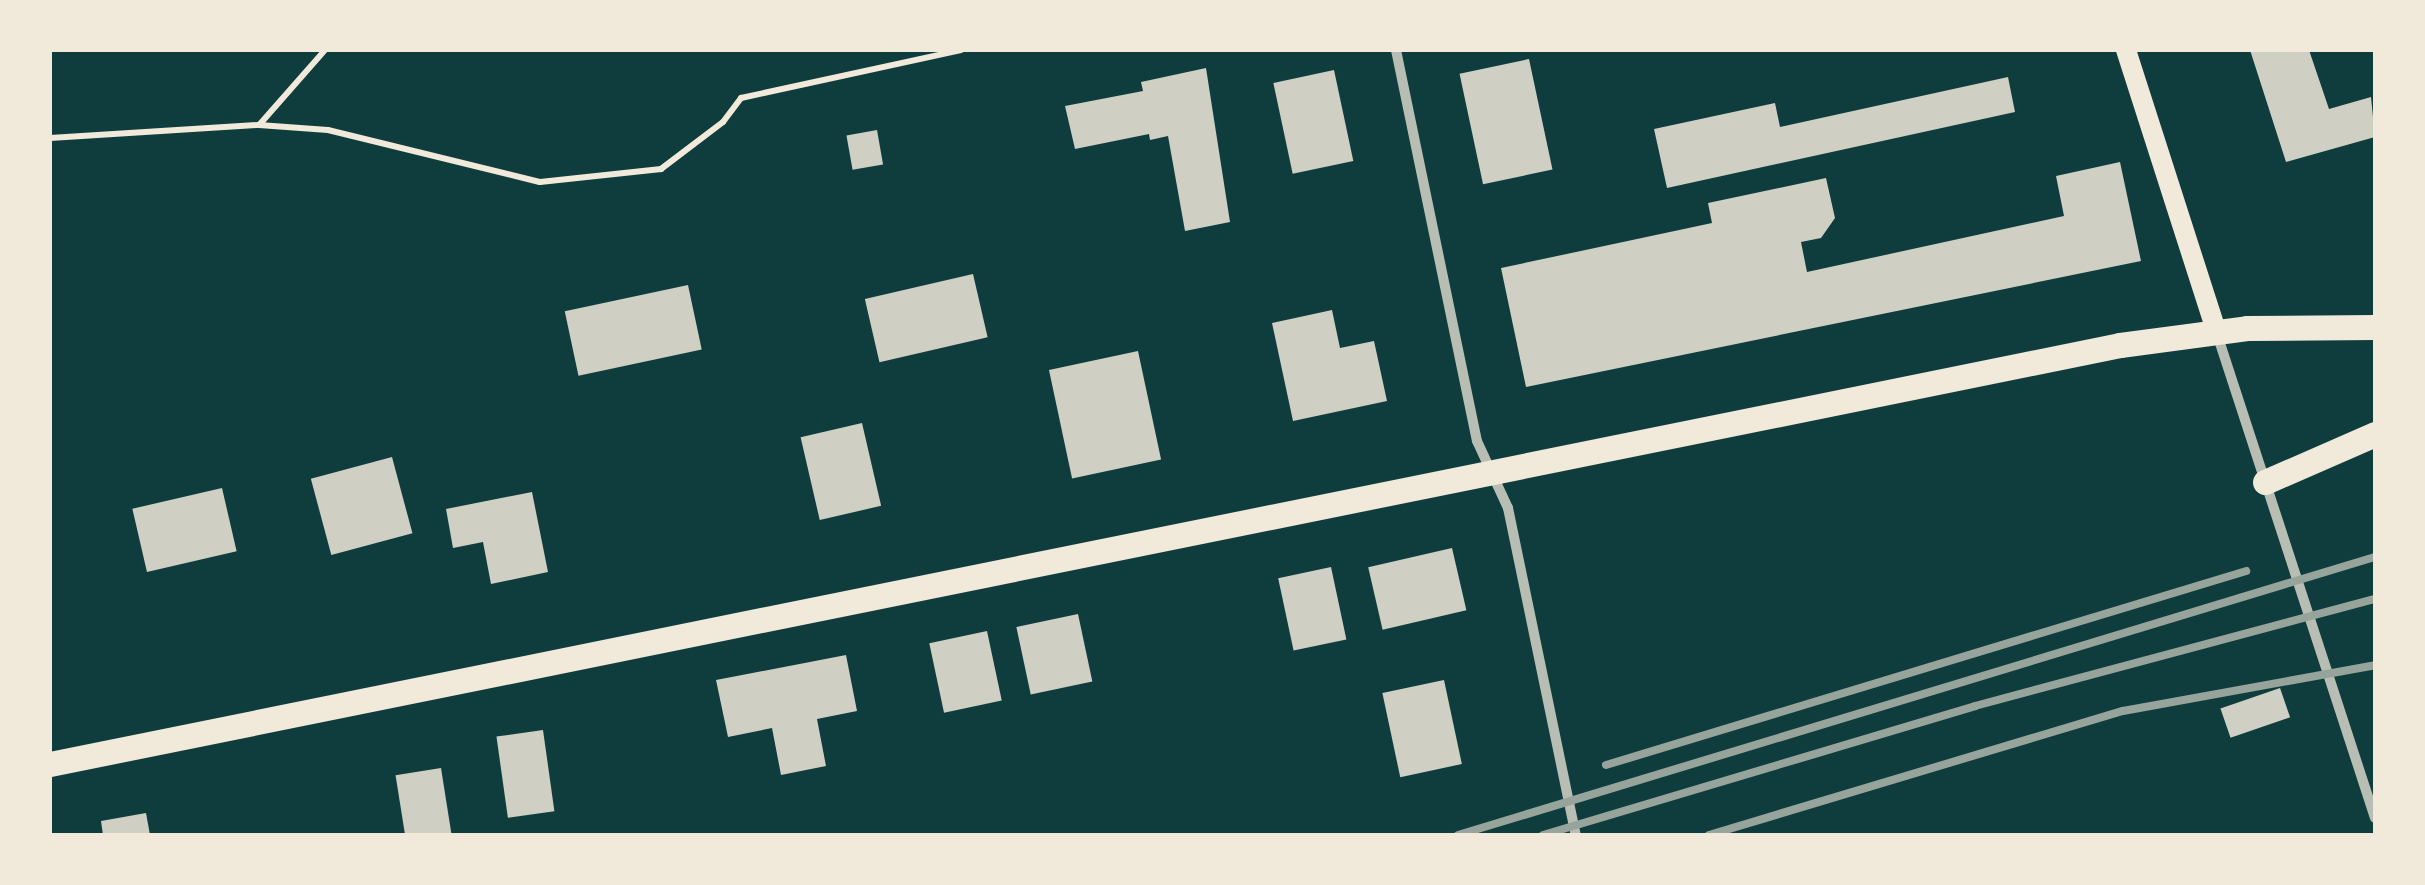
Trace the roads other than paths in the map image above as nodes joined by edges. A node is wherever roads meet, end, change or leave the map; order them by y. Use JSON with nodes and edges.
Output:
{"nodes":[{"id":1,"x":1396,"y":50,"type":"edge"},
{"id":2,"x":2126,"y":50,"type":"edge"},
{"id":3,"x":2375,"y":326,"type":"edge"},
{"id":4,"x":2216,"y":330,"type":"junction"},
{"id":5,"x":2375,"y":434,"type":"edge"},
{"id":6,"x":1493,"y":475,"type":"junction"},
{"id":7,"x":2265,"y":482,"type":"junction"},
{"id":8,"x":50,"y":764,"type":"edge"},
{"id":9,"x":2375,"y":818,"type":"edge"},
{"id":10,"x":1576,"y":835,"type":"edge"}],
"edges":[{"from":1,"to":6,"type":"street"},
{"from":2,"to":4,"type":"main road"},
{"from":3,"to":4,"type":"main road"},
{"from":4,"to":6,"type":"main road"},
{"from":4,"to":7,"type":"street"},
{"from":5,"to":7,"type":"main road"},
{"from":6,"to":8,"type":"main road"},
{"from":6,"to":10,"type":"street"},
{"from":7,"to":9,"type":"street"}]}
